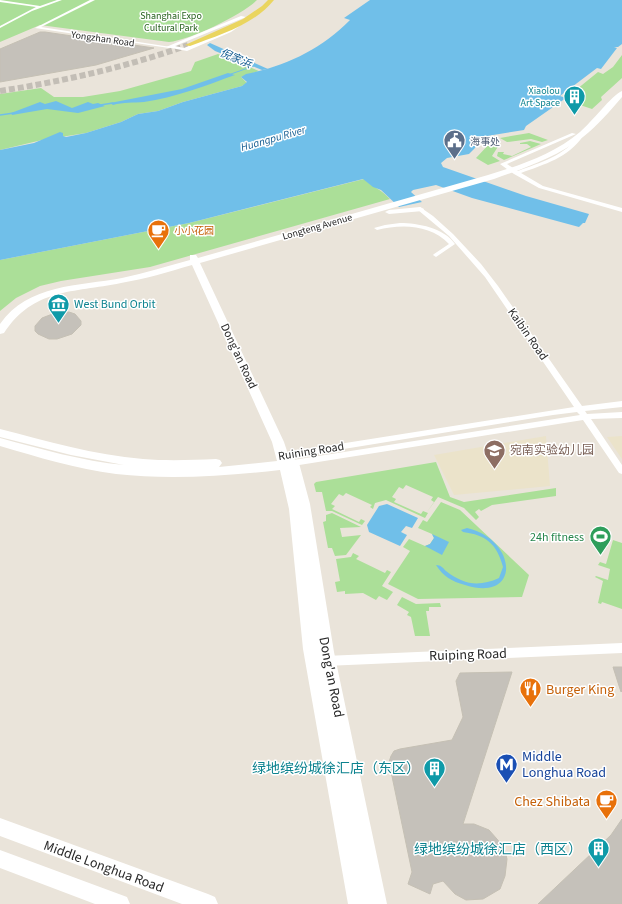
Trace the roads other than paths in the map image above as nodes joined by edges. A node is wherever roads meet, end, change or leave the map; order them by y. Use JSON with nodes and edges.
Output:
{"nodes":[{"id":1,"x":60,"y":0,"type":"edge"},
{"id":2,"x":94,"y":0,"type":"edge"},
{"id":3,"x":265,"y":0,"type":"edge"},
{"id":4,"x":271,"y":0,"type":"edge"},
{"id":5,"x":0,"y":1,"type":"edge"},
{"id":6,"x":45,"y":7,"type":"junction"},
{"id":7,"x":240,"y":20,"type":"junction"},
{"id":8,"x":0,"y":27,"type":"edge"},
{"id":9,"x":186,"y":44,"type":"tunnel mouth"},
{"id":10,"x":169,"y":47,"type":"joint"},
{"id":11,"x":622,"y":85,"type":"edge"},
{"id":12,"x":622,"y":93,"type":"edge"},
{"id":13,"x":577,"y":135,"type":"junction"},
{"id":14,"x":516,"y":173,"type":"junction"},
{"id":15,"x":420,"y":209,"type":"joint"},
{"id":16,"x":622,"y":210,"type":"edge"},
{"id":17,"x":377,"y":228,"type":"dead end"},
{"id":18,"x":436,"y":255,"type":"dead end"},
{"id":19,"x":195,"y":259,"type":"junction"},
{"id":20,"x":0,"y":316,"type":"edge"},
{"id":21,"x":0,"y":331,"type":"edge"},
{"id":22,"x":622,"y":404,"type":"edge"},
{"id":23,"x":579,"y":408,"type":"junction"},
{"id":24,"x":622,"y":415,"type":"edge"},
{"id":25,"x":586,"y":417,"type":"junction"},
{"id":26,"x":0,"y":433,"type":"edge"},
{"id":27,"x":0,"y":442,"type":"edge"},
{"id":28,"x":287,"y":461,"type":"junction"},
{"id":29,"x":622,"y":471,"type":"edge"},
{"id":30,"x":622,"y":648,"type":"edge"},
{"id":31,"x":321,"y":661,"type":"junction"},
{"id":32,"x":0,"y":827,"type":"edge"},
{"id":33,"x":0,"y":859,"type":"edge"},
{"id":34,"x":120,"y":904,"type":"edge"},
{"id":35,"x":208,"y":904,"type":"edge"},
{"id":36,"x":358,"y":904,"type":"edge"},
{"id":37,"x":376,"y":904,"type":"edge"}],
"edges":[{"from":1,"to":6,"type":"street"},
{"from":2,"to":10,"type":"street","name":"Yongzhan Road"},
{"from":3,"to":7,"type":"main road"},
{"from":4,"to":7,"type":"main road"},
{"from":5,"to":6,"type":"street"},
{"from":6,"to":8,"type":"street"},
{"from":7,"to":9,"type":"main road"},
{"from":7,"to":10,"type":"street"},
{"from":11,"to":13,"type":"street","name":"Longteng Avenue"},
{"from":12,"to":13,"type":"street","name":"Longteng Avenue"},
{"from":13,"to":14,"type":"street"},
{"from":13,"to":14,"type":"street"},
{"from":13,"to":19,"type":"street","name":"Longteng Avenue"},
{"from":14,"to":16,"type":"street"},
{"from":15,"to":19,"type":"street"},
{"from":15,"to":23,"type":"street","name":"Kaibin Road"},
{"from":17,"to":18,"type":"street"},
{"from":19,"to":20,"type":"street","name":"Longteng Avenue"},
{"from":19,"to":21,"type":"street","name":"Longteng Avenue"},
{"from":19,"to":28,"type":"street","name":"Dong'an Road"},
{"from":22,"to":23,"type":"street","name":"Ruining Road"},
{"from":23,"to":25,"type":"street","name":"Kaibin Road"},
{"from":23,"to":28,"type":"street","name":"Ruining Road"},
{"from":24,"to":25,"type":"street","name":"Ruining Road"},
{"from":25,"to":28,"type":"street","name":"Ruining Road"},
{"from":25,"to":29,"type":"street","name":"Kaibin Road"},
{"from":26,"to":28,"type":"street","name":"Ruining Road"},
{"from":27,"to":28,"type":"street","name":"Ruining Road"},
{"from":28,"to":31,"type":"street","name":"Dong'an Road"},
{"from":30,"to":31,"type":"street","name":"Ruiping Road"},
{"from":31,"to":36,"type":"street","name":"Dong'an Road"},
{"from":31,"to":37,"type":"street","name":"Dong'an Road"},
{"from":32,"to":35,"type":"street","name":"Middle Longhua Road"},
{"from":33,"to":34,"type":"street"}]}
